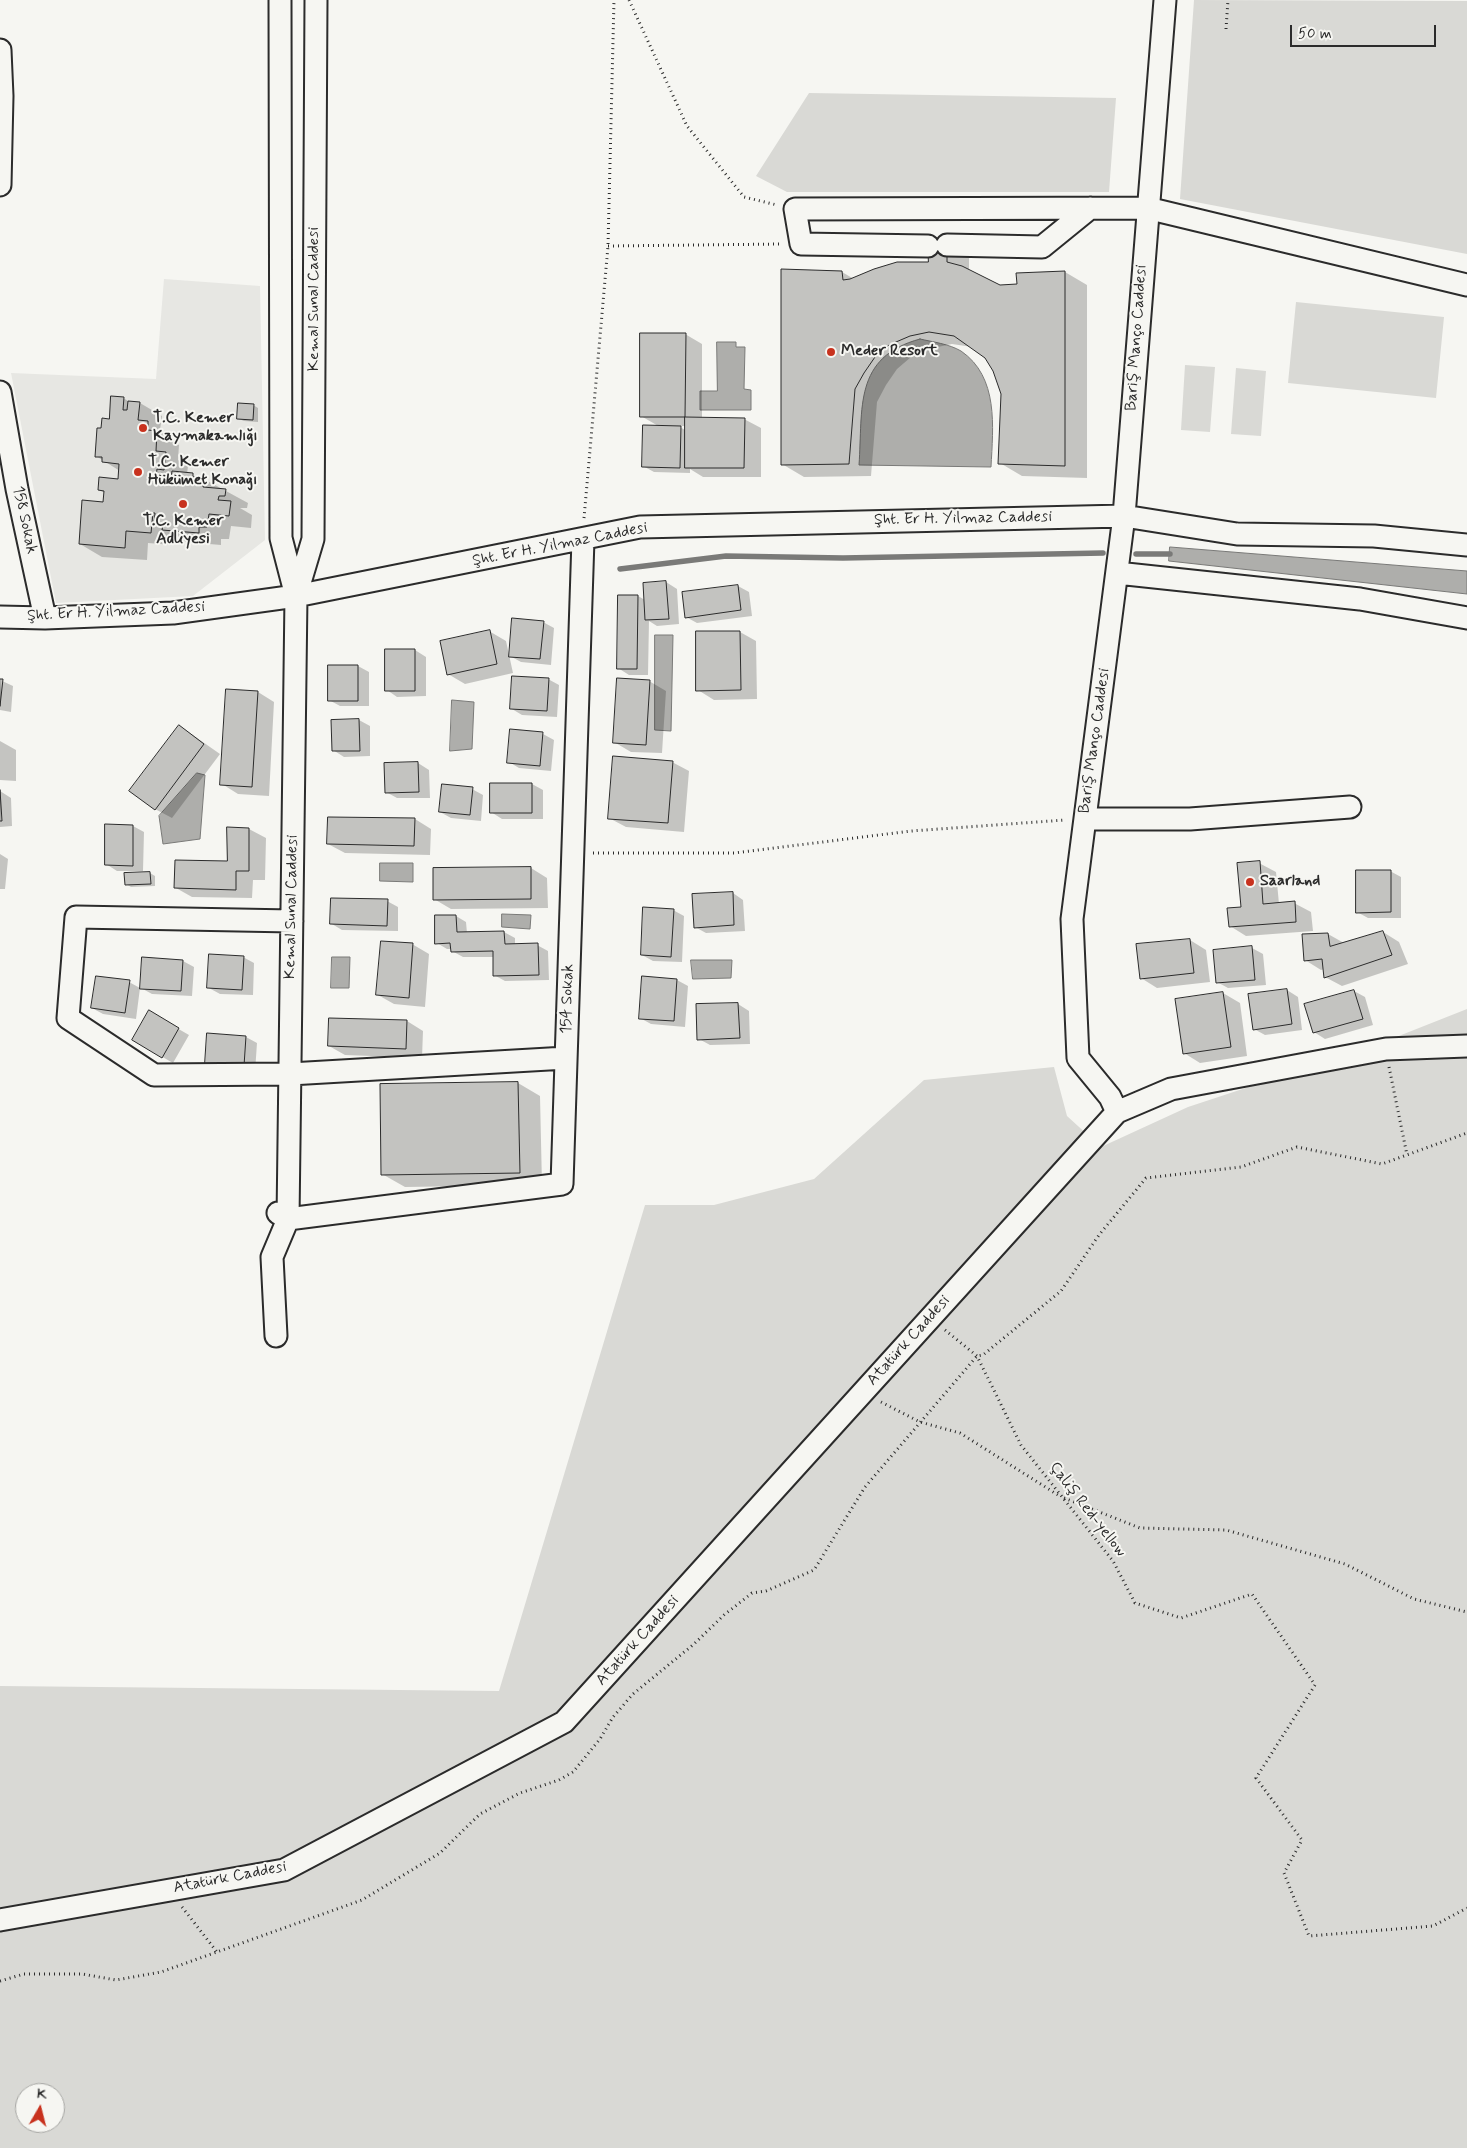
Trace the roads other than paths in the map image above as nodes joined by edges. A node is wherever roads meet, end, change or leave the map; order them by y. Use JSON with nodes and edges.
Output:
{"nodes":[{"id":1,"x":280,"y":0,"type":"edge"},
{"id":2,"x":316,"y":0,"type":"edge"},
{"id":3,"x":1165,"y":0,"type":"edge"},
{"id":4,"x":0,"y":50,"type":"edge"},
{"id":5,"x":1,"y":96,"type":"edge"},
{"id":6,"x":0,"y":185,"type":"edge"},
{"id":7,"x":1090,"y":208,"type":"junction"},
{"id":8,"x":1147,"y":208,"type":"junction"},
{"id":9,"x":1467,"y":285,"type":"edge"},
{"id":10,"x":0,"y":392,"type":"edge"},
{"id":11,"x":281,"y":430,"type":"junction"},
{"id":12,"x":314,"y":432,"type":"junction"},
{"id":13,"x":1124,"y":516,"type":"junction"},
{"id":14,"x":583,"y":539,"type":"junction"},
{"id":15,"x":1467,"y":545,"type":"edge"},
{"id":16,"x":1117,"y":573,"type":"junction"},
{"id":17,"x":296,"y":596,"type":"junction"},
{"id":18,"x":0,"y":617,"type":"edge"},
{"id":19,"x":45,"y":618,"type":"junction"},
{"id":20,"x":1467,"y":618,"type":"edge"},
{"id":21,"x":1350,"y":807,"type":"dead end"},
{"id":22,"x":1085,"y":819,"type":"junction"},
{"id":23,"x":292,"y":921,"type":"junction"},
{"id":24,"x":1467,"y":1046,"type":"edge"},
{"id":25,"x":566,"y":1058,"type":"junction"},
{"id":26,"x":290,"y":1074,"type":"junction"},
{"id":27,"x":1117,"y":1112,"type":"junction"},
{"id":28,"x":283,"y":1216,"type":"junction"},
{"id":29,"x":276,"y":1336,"type":"dead end"},
{"id":30,"x":0,"y":1920,"type":"edge"}],
"edges":[{"from":1,"to":11,"type":"street","name":"Kemal Sunal Caddesi"},
{"from":2,"to":12,"type":"street","name":"Kemal Sunal Caddesi"},
{"from":3,"to":8,"type":"street","name":"Bariş Manço Caddesi"},
{"from":4,"to":5,"type":"street"},
{"from":5,"to":6,"type":"street"},
{"from":7,"to":7,"type":"street"},
{"from":7,"to":8,"type":"street"},
{"from":8,"to":9,"type":"street"},
{"from":8,"to":13,"type":"street","name":"Bariş Manço Caddesi"},
{"from":10,"to":19,"type":"street","name":"158 Sokak"},
{"from":11,"to":12,"type":"street"},
{"from":11,"to":17,"type":"street","name":"Kemal Sunal Caddesi"},
{"from":12,"to":17,"type":"street","name":"Kemal Sunal Caddesi"},
{"from":13,"to":14,"type":"street","name":"Şht. Er H. Yilmaz Caddesi"},
{"from":13,"to":15,"type":"street","name":"Şht. Er H. Yilmaz Caddesi"},
{"from":13,"to":16,"type":"street","name":"Bariş Manço Caddesi"},
{"from":14,"to":17,"type":"street","name":"Şht. Er H. Yilmaz Caddesi"},
{"from":14,"to":25,"type":"street","name":"154 Sokak"},
{"from":16,"to":20,"type":"street"},
{"from":16,"to":22,"type":"street","name":"Bariş Manço Caddesi"},
{"from":17,"to":19,"type":"street","name":"Şht. Er H. Yilmaz Caddesi"},
{"from":17,"to":23,"type":"street","name":"Kemal Sunal Caddesi"},
{"from":18,"to":19,"type":"street","name":"Şht. Er H. Yilmaz Caddesi"},
{"from":21,"to":22,"type":"street"},
{"from":22,"to":27,"type":"street","name":"Bariş Manço Caddesi"},
{"from":23,"to":26,"type":"street","name":"Kemal Sunal Caddesi"},
{"from":23,"to":26,"type":"street"},
{"from":24,"to":27,"type":"street"},
{"from":25,"to":26,"type":"street"},
{"from":25,"to":28,"type":"street","name":"154 Sokak"},
{"from":26,"to":28,"type":"street","name":"Kemal Sunal Caddesi"},
{"from":27,"to":30,"type":"street","name":"Atatürk Caddesi"},
{"from":28,"to":29,"type":"street"}]}
